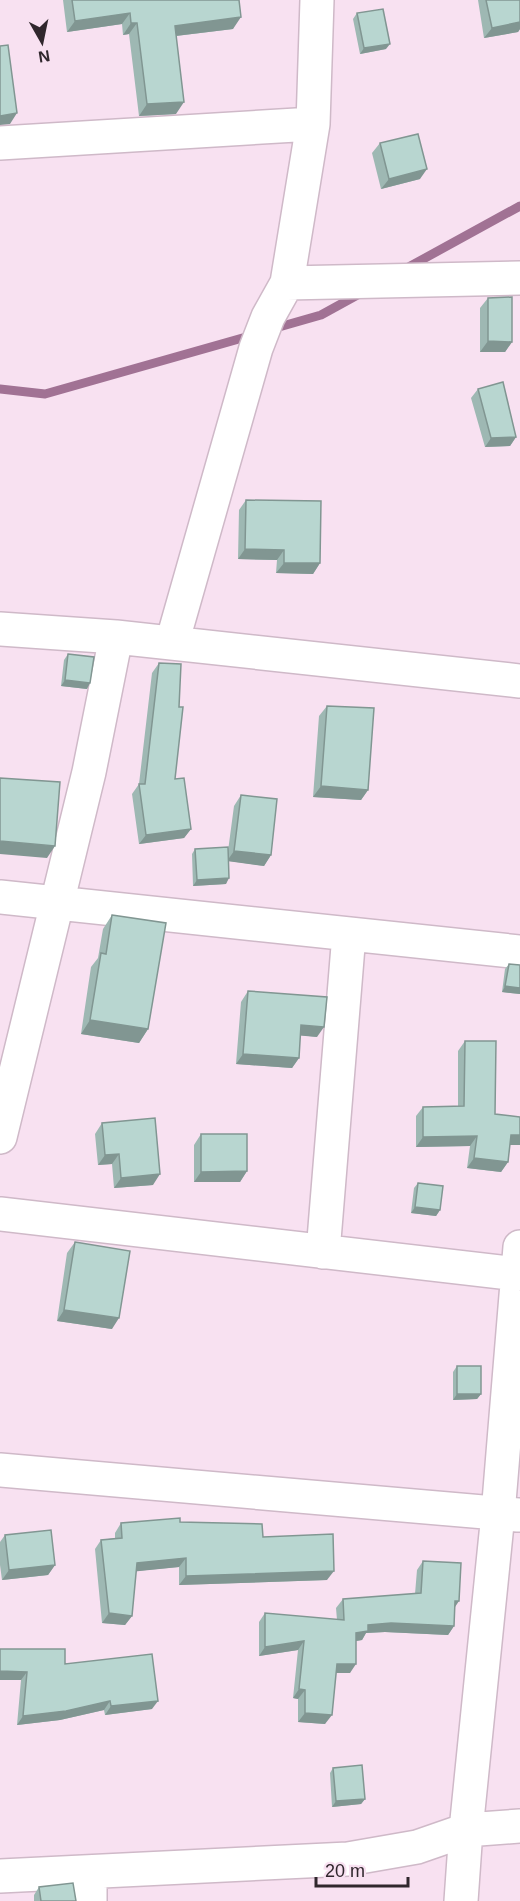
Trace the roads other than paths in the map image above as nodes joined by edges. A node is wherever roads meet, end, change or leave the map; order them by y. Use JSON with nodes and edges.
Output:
{"nodes":[{"id":1,"x":317,"y":0,"type":"edge"},
{"id":2,"x":313,"y":124,"type":"junction"},
{"id":3,"x":0,"y":143,"type":"edge"},
{"id":4,"x":520,"y":278,"type":"edge"},
{"id":5,"x":287,"y":283,"type":"junction"},
{"id":6,"x":0,"y":629,"type":"edge"},
{"id":7,"x":116,"y":637,"type":"junction"},
{"id":8,"x":172,"y":643,"type":"junction"},
{"id":9,"x":520,"y":681,"type":"edge"},
{"id":10,"x":0,"y":897,"type":"edge"},
{"id":11,"x":58,"y":903,"type":"junction"},
{"id":12,"x":349,"y":934,"type":"junction"},
{"id":13,"x":520,"y":952,"type":"edge"},
{"id":14,"x":0,"y":1137,"type":"edge"},
{"id":15,"x":0,"y":1215,"type":"edge"},
{"id":16,"x":323,"y":1252,"type":"junction"},
{"id":17,"x":519,"y":1260,"type":"edge"},
{"id":18,"x":0,"y":1470,"type":"edge"},
{"id":19,"x":509,"y":1515,"type":"edge"},
{"id":20,"x":520,"y":1826,"type":"edge"},
{"id":21,"x":466,"y":1830,"type":"junction"},
{"id":22,"x":0,"y":1876,"type":"edge"},
{"id":23,"x":90,"y":1886,"type":"edge"},
{"id":24,"x":461,"y":1901,"type":"edge"}],
"edges":[{"from":1,"to":2,"type":"street"},
{"from":2,"to":3,"type":"street"},
{"from":2,"to":5,"type":"street"},
{"from":4,"to":5,"type":"street"},
{"from":5,"to":8,"type":"street"},
{"from":6,"to":7,"type":"street"},
{"from":7,"to":8,"type":"street"},
{"from":7,"to":11,"type":"street"},
{"from":8,"to":9,"type":"street"},
{"from":10,"to":11,"type":"street"},
{"from":11,"to":12,"type":"street"},
{"from":11,"to":14,"type":"street"},
{"from":12,"to":13,"type":"street"},
{"from":12,"to":16,"type":"street"},
{"from":15,"to":16,"type":"street"},
{"from":16,"to":17,"type":"street"},
{"from":17,"to":19,"type":"street"},
{"from":18,"to":19,"type":"street"},
{"from":19,"to":21,"type":"street"},
{"from":20,"to":21,"type":"street"},
{"from":21,"to":23,"type":"street"},
{"from":21,"to":24,"type":"street"},
{"from":22,"to":23,"type":"street"}]}
